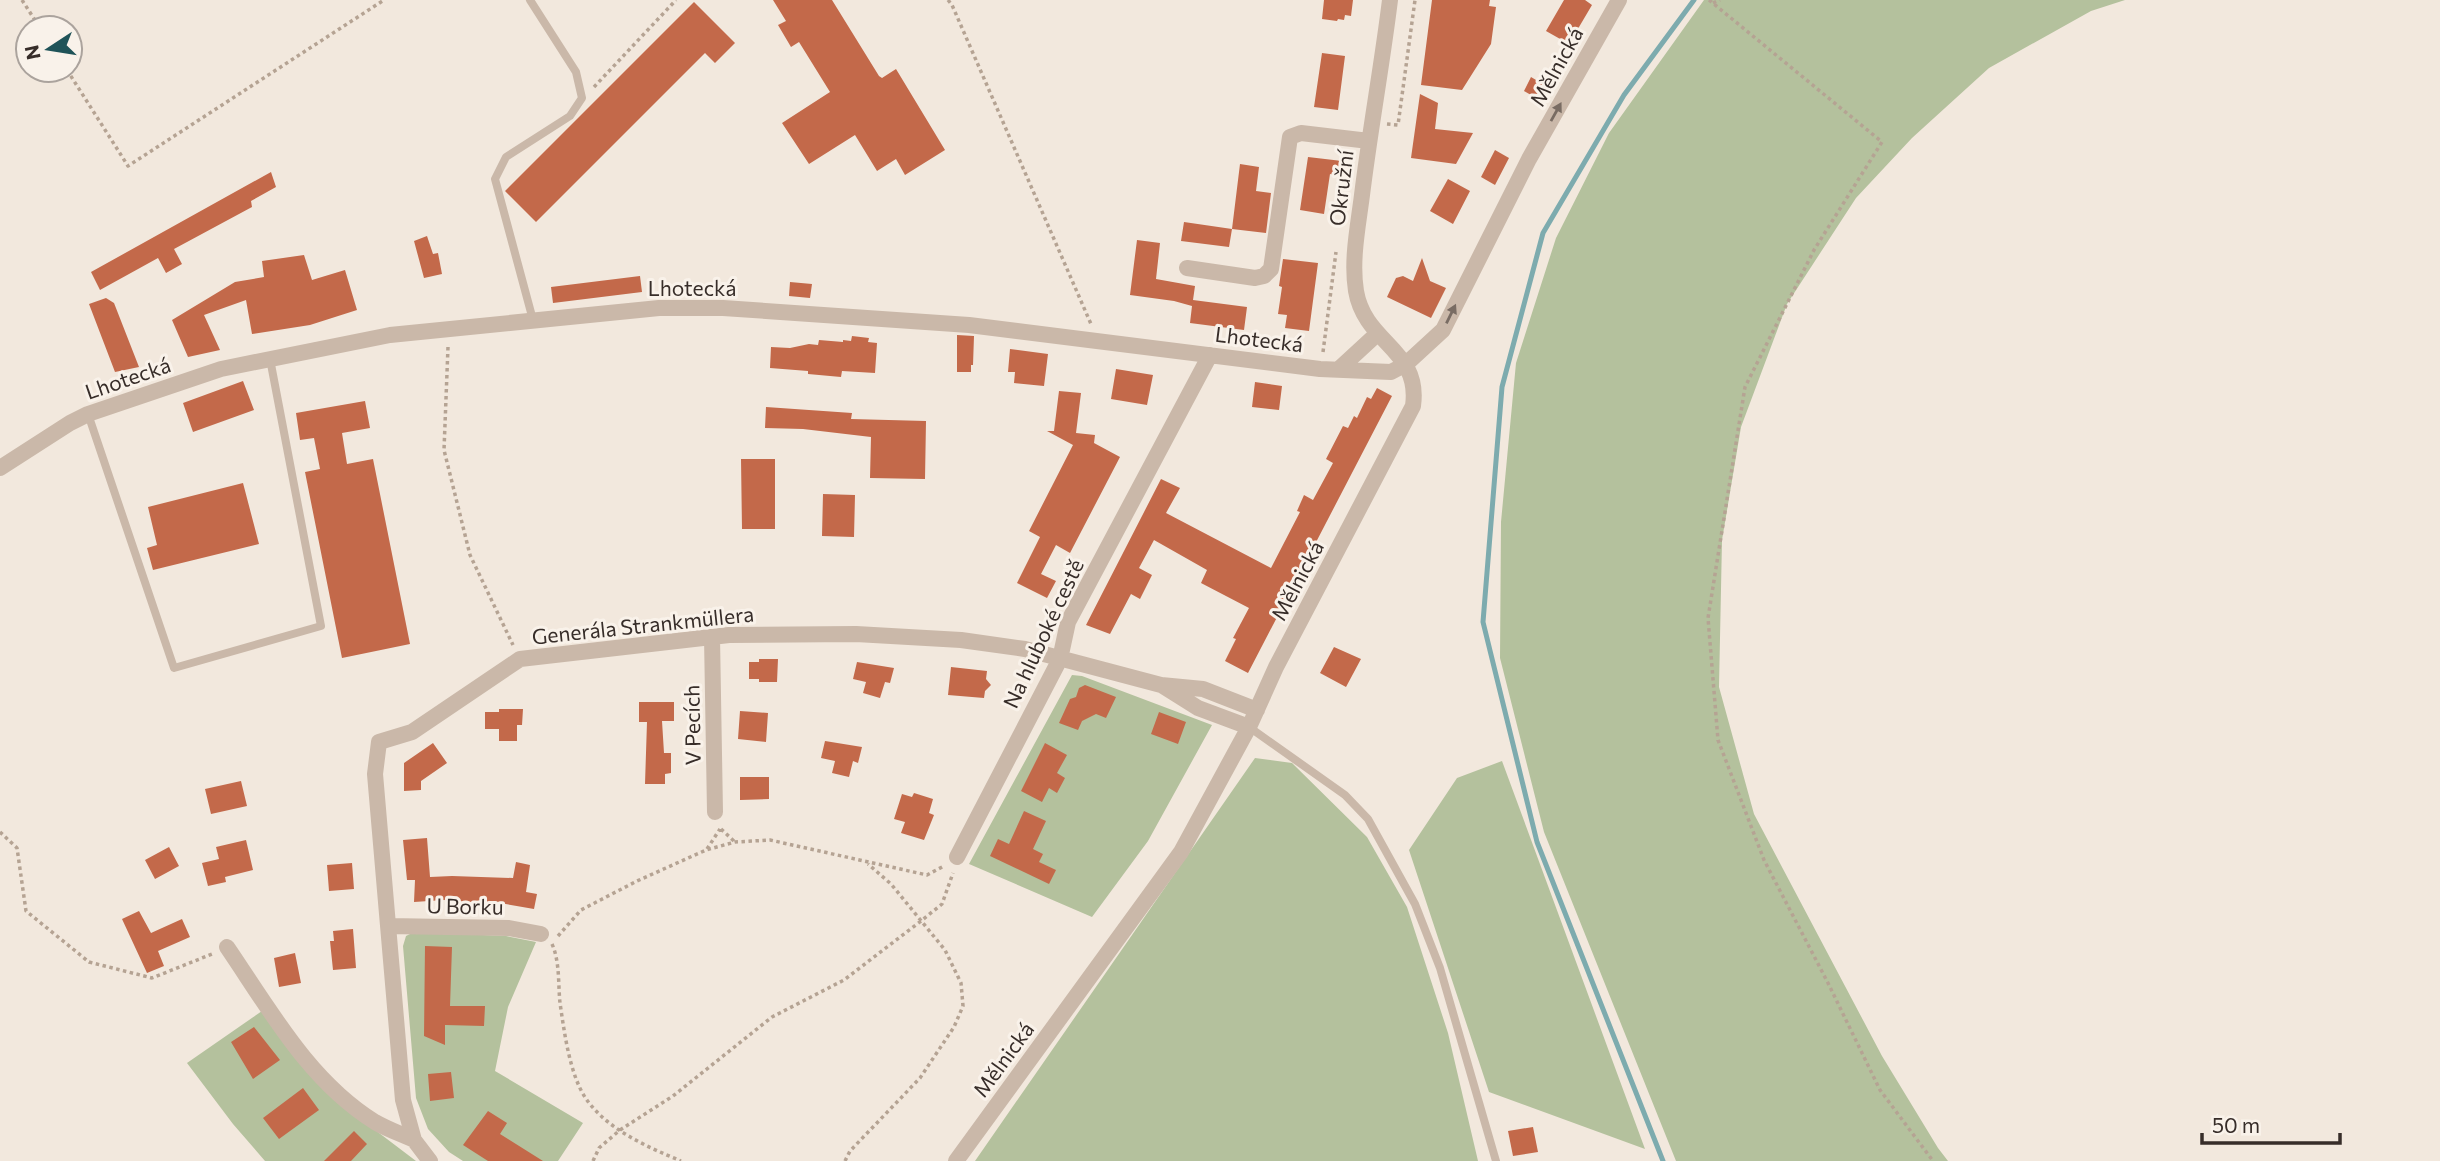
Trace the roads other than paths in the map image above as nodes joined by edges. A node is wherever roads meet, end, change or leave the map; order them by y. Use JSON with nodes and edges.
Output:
{"nodes":[{"id":1,"x":530,"y":0,"type":"edge"},
{"id":2,"x":1391,"y":0,"type":"edge"},
{"id":3,"x":1619,"y":0,"type":"edge"},
{"id":4,"x":1369,"y":141,"type":"junction"},
{"id":5,"x":1187,"y":268,"type":"dead end"},
{"id":6,"x":533,"y":320,"type":"junction"},
{"id":7,"x":1377,"y":334,"type":"junction"},
{"id":8,"x":1210,"y":355,"type":"junction"},
{"id":9,"x":270,"y":359,"type":"junction"},
{"id":10,"x":1406,"y":364,"type":"junction"},
{"id":11,"x":1339,"y":369,"type":"junction"},
{"id":12,"x":88,"y":414,"type":"junction"},
{"id":13,"x":0,"y":468,"type":"edge"},
{"id":14,"x":712,"y":637,"type":"junction"},
{"id":15,"x":1060,"y":659,"type":"junction"},
{"id":16,"x":1161,"y":685,"type":"junction"},
{"id":17,"x":1257,"y":710,"type":"junction"},
{"id":18,"x":1249,"y":727,"type":"junction"},
{"id":19,"x":715,"y":812,"type":"road end"},
{"id":20,"x":957,"y":857,"type":"road end"},
{"id":21,"x":388,"y":926,"type":"junction"},
{"id":22,"x":546,"y":938,"type":"road end"},
{"id":23,"x":227,"y":947,"type":"road end"},
{"id":24,"x":414,"y":1140,"type":"junction"},
{"id":25,"x":430,"y":1161,"type":"edge"},
{"id":26,"x":956,"y":1161,"type":"edge"},
{"id":27,"x":1496,"y":1161,"type":"edge"}],
"edges":[{"from":1,"to":6,"type":"lane"},
{"from":2,"to":4,"type":"street","name":"Okružní"},
{"from":10,"to":3,"type":"street","name":"Mělnická","one_way":true},
{"from":4,"to":5,"type":"street"},
{"from":4,"to":7,"type":"street","name":"Okružní"},
{"from":6,"to":8,"type":"street","name":"Lhotecká"},
{"from":6,"to":9,"type":"street","name":"Lhotecká"},
{"from":7,"to":10,"type":"street","name":"Okružní"},
{"from":7,"to":11,"type":"street"},
{"from":8,"to":11,"type":"street","name":"Lhotecká"},
{"from":8,"to":15,"type":"street","name":"Na hluboké cestě"},
{"from":9,"to":12,"type":"street","name":"Lhotecká"},
{"from":9,"to":12,"type":"lane"},
{"from":10,"to":11,"type":"street","name":"Lhotecká"},
{"from":10,"to":17,"type":"street","name":"Mělnická"},
{"from":12,"to":13,"type":"street","name":"Lhotecká"},
{"from":14,"to":15,"type":"street","name":"Generála Strankmüllera"},
{"from":14,"to":19,"type":"street","name":"V Pecích"},
{"from":14,"to":21,"type":"street","name":"Generála Strankmüllera"},
{"from":15,"to":16,"type":"street","name":"Generála Strankmüllera"},
{"from":15,"to":20,"type":"street","name":"Na hluboké cestě"},
{"from":16,"to":17,"type":"street","name":"Generála Strankmüllera"},
{"from":16,"to":18,"type":"street","name":"Generála Strankmüllera"},
{"from":17,"to":18,"type":"street","name":"Mělnická"},
{"from":18,"to":26,"type":"street","name":"Mělnická"},
{"from":18,"to":27,"type":"lane"},
{"from":21,"to":22,"type":"street","name":"U Borku"},
{"from":21,"to":24,"type":"street","name":"Generála Strankmüllera"},
{"from":23,"to":24,"type":"street","name":"Generála Strankmüllera"},
{"from":24,"to":25,"type":"street","name":"Generála Strankmüllera"}]}
